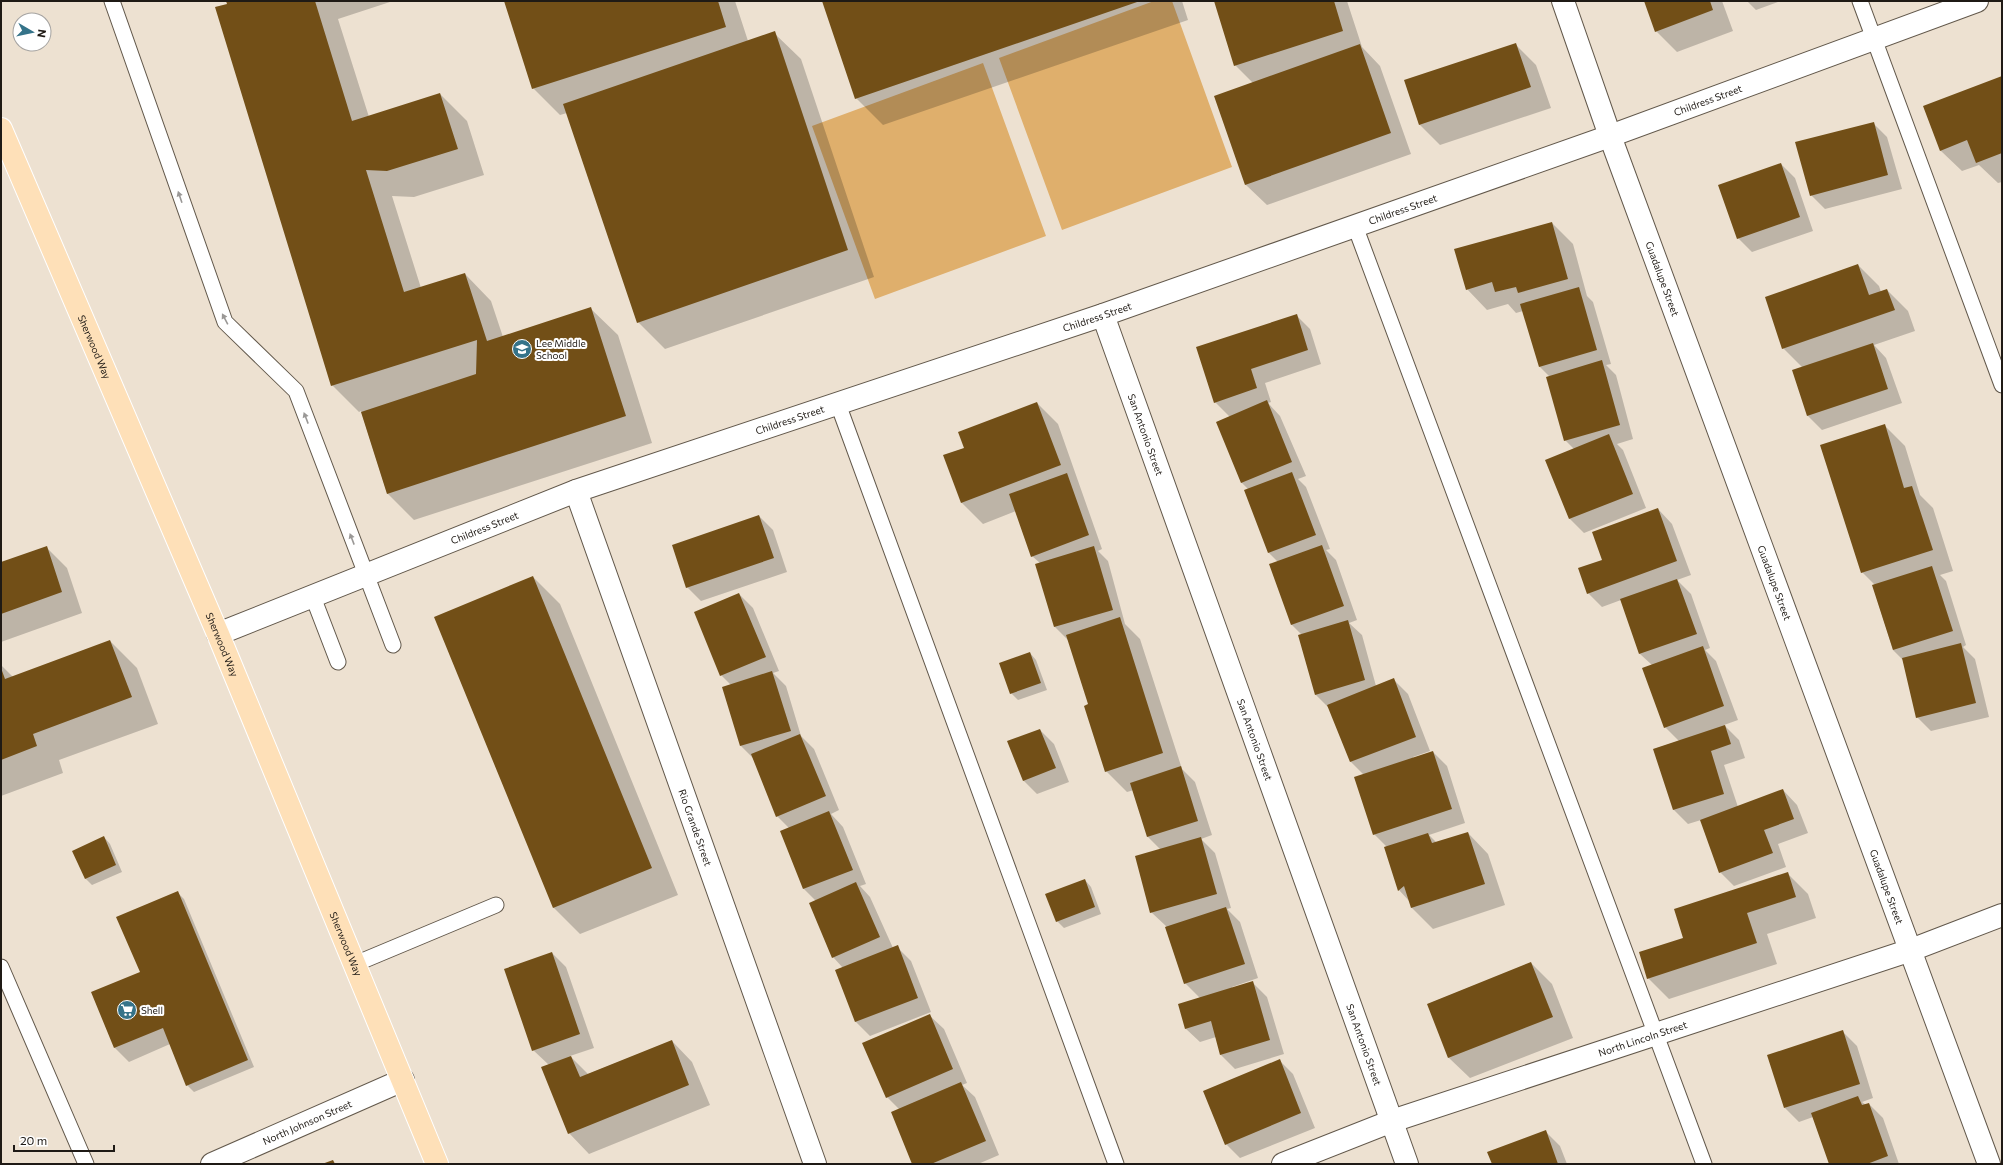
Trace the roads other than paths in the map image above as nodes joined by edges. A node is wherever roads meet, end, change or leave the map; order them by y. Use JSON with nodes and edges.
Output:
{"nodes":[{"id":1,"x":112,"y":1,"type":"edge"},
{"id":2,"x":1563,"y":1,"type":"edge"},
{"id":3,"x":1860,"y":1,"type":"edge"},
{"id":4,"x":1977,"y":1,"type":"edge"},
{"id":5,"x":1874,"y":39,"type":"junction"},
{"id":6,"x":1,"y":129,"type":"edge"},
{"id":7,"x":1610,"y":136,"type":"junction"},
{"id":8,"x":1354,"y":226,"type":"junction"},
{"id":9,"x":1103,"y":315,"type":"junction"},
{"id":10,"x":2002,"y":385,"type":"edge"},
{"id":11,"x":838,"y":404,"type":"junction"},
{"id":12,"x":576,"y":491,"type":"junction"},
{"id":13,"x":366,"y":576,"type":"junction"},
{"id":14,"x":313,"y":596,"type":"junction"},
{"id":15,"x":218,"y":634,"type":"junction"},
{"id":16,"x":393,"y":645,"type":"dead end"},
{"id":17,"x":338,"y":662,"type":"dead end"},
{"id":18,"x":496,"y":905,"type":"dead end"},
{"id":19,"x":2002,"y":915,"type":"edge"},
{"id":20,"x":1911,"y":950,"type":"junction"},
{"id":21,"x":355,"y":964,"type":"junction"},
{"id":22,"x":1,"y":967,"type":"edge"},
{"id":23,"x":1656,"y":1034,"type":"junction"},
{"id":24,"x":403,"y":1080,"type":"junction"},
{"id":25,"x":1392,"y":1121,"type":"junction"},
{"id":26,"x":86,"y":1164,"type":"edge"},
{"id":27,"x":212,"y":1164,"type":"edge"},
{"id":28,"x":437,"y":1164,"type":"edge"},
{"id":29,"x":815,"y":1164,"type":"edge"},
{"id":30,"x":1116,"y":1164,"type":"edge"},
{"id":31,"x":1283,"y":1164,"type":"edge"},
{"id":32,"x":1407,"y":1164,"type":"edge"},
{"id":33,"x":1704,"y":1164,"type":"edge"},
{"id":34,"x":1989,"y":1164,"type":"edge"}],
"edges":[{"from":13,"to":1,"type":"lane","one_way":true},
{"from":2,"to":7,"type":"street","name":"Guadalupe Street"},
{"from":3,"to":5,"type":"lane"},
{"from":4,"to":5,"type":"street","name":"Childress Street"},
{"from":5,"to":7,"type":"street","name":"Childress Street"},
{"from":5,"to":10,"type":"lane"},
{"from":6,"to":15,"type":"main road","name":"Sherwood Way"},
{"from":7,"to":8,"type":"street","name":"Childress Street"},
{"from":7,"to":20,"type":"street","name":"Guadalupe Street"},
{"from":8,"to":9,"type":"street","name":"Childress Street"},
{"from":8,"to":23,"type":"lane"},
{"from":9,"to":11,"type":"street","name":"Childress Street"},
{"from":9,"to":25,"type":"street","name":"San Antonio Street"},
{"from":11,"to":12,"type":"street","name":"Childress Street"},
{"from":11,"to":30,"type":"lane"},
{"from":12,"to":13,"type":"street","name":"Childress Street"},
{"from":12,"to":29,"type":"street","name":"Rio Grande Street"},
{"from":13,"to":14,"type":"street","name":"Childress Street"},
{"from":13,"to":16,"type":"lane"},
{"from":14,"to":15,"type":"street","name":"Childress Street"},
{"from":14,"to":17,"type":"lane"},
{"from":15,"to":21,"type":"main road","name":"Sherwood Way"},
{"from":18,"to":21,"type":"lane"},
{"from":19,"to":20,"type":"street","name":"North Lincoln Street"},
{"from":20,"to":23,"type":"street","name":"North Lincoln Street"},
{"from":20,"to":34,"type":"street","name":"Guadalupe Street"},
{"from":21,"to":24,"type":"main road","name":"Sherwood Way"},
{"from":22,"to":26,"type":"lane"},
{"from":23,"to":25,"type":"street","name":"North Lincoln Street"},
{"from":23,"to":33,"type":"lane"},
{"from":24,"to":27,"type":"street","name":"North Johnson Street"},
{"from":24,"to":28,"type":"main road","name":"Sherwood Way"},
{"from":25,"to":31,"type":"street","name":"North Lincoln Street"},
{"from":25,"to":32,"type":"street","name":"San Antonio Street"}]}
